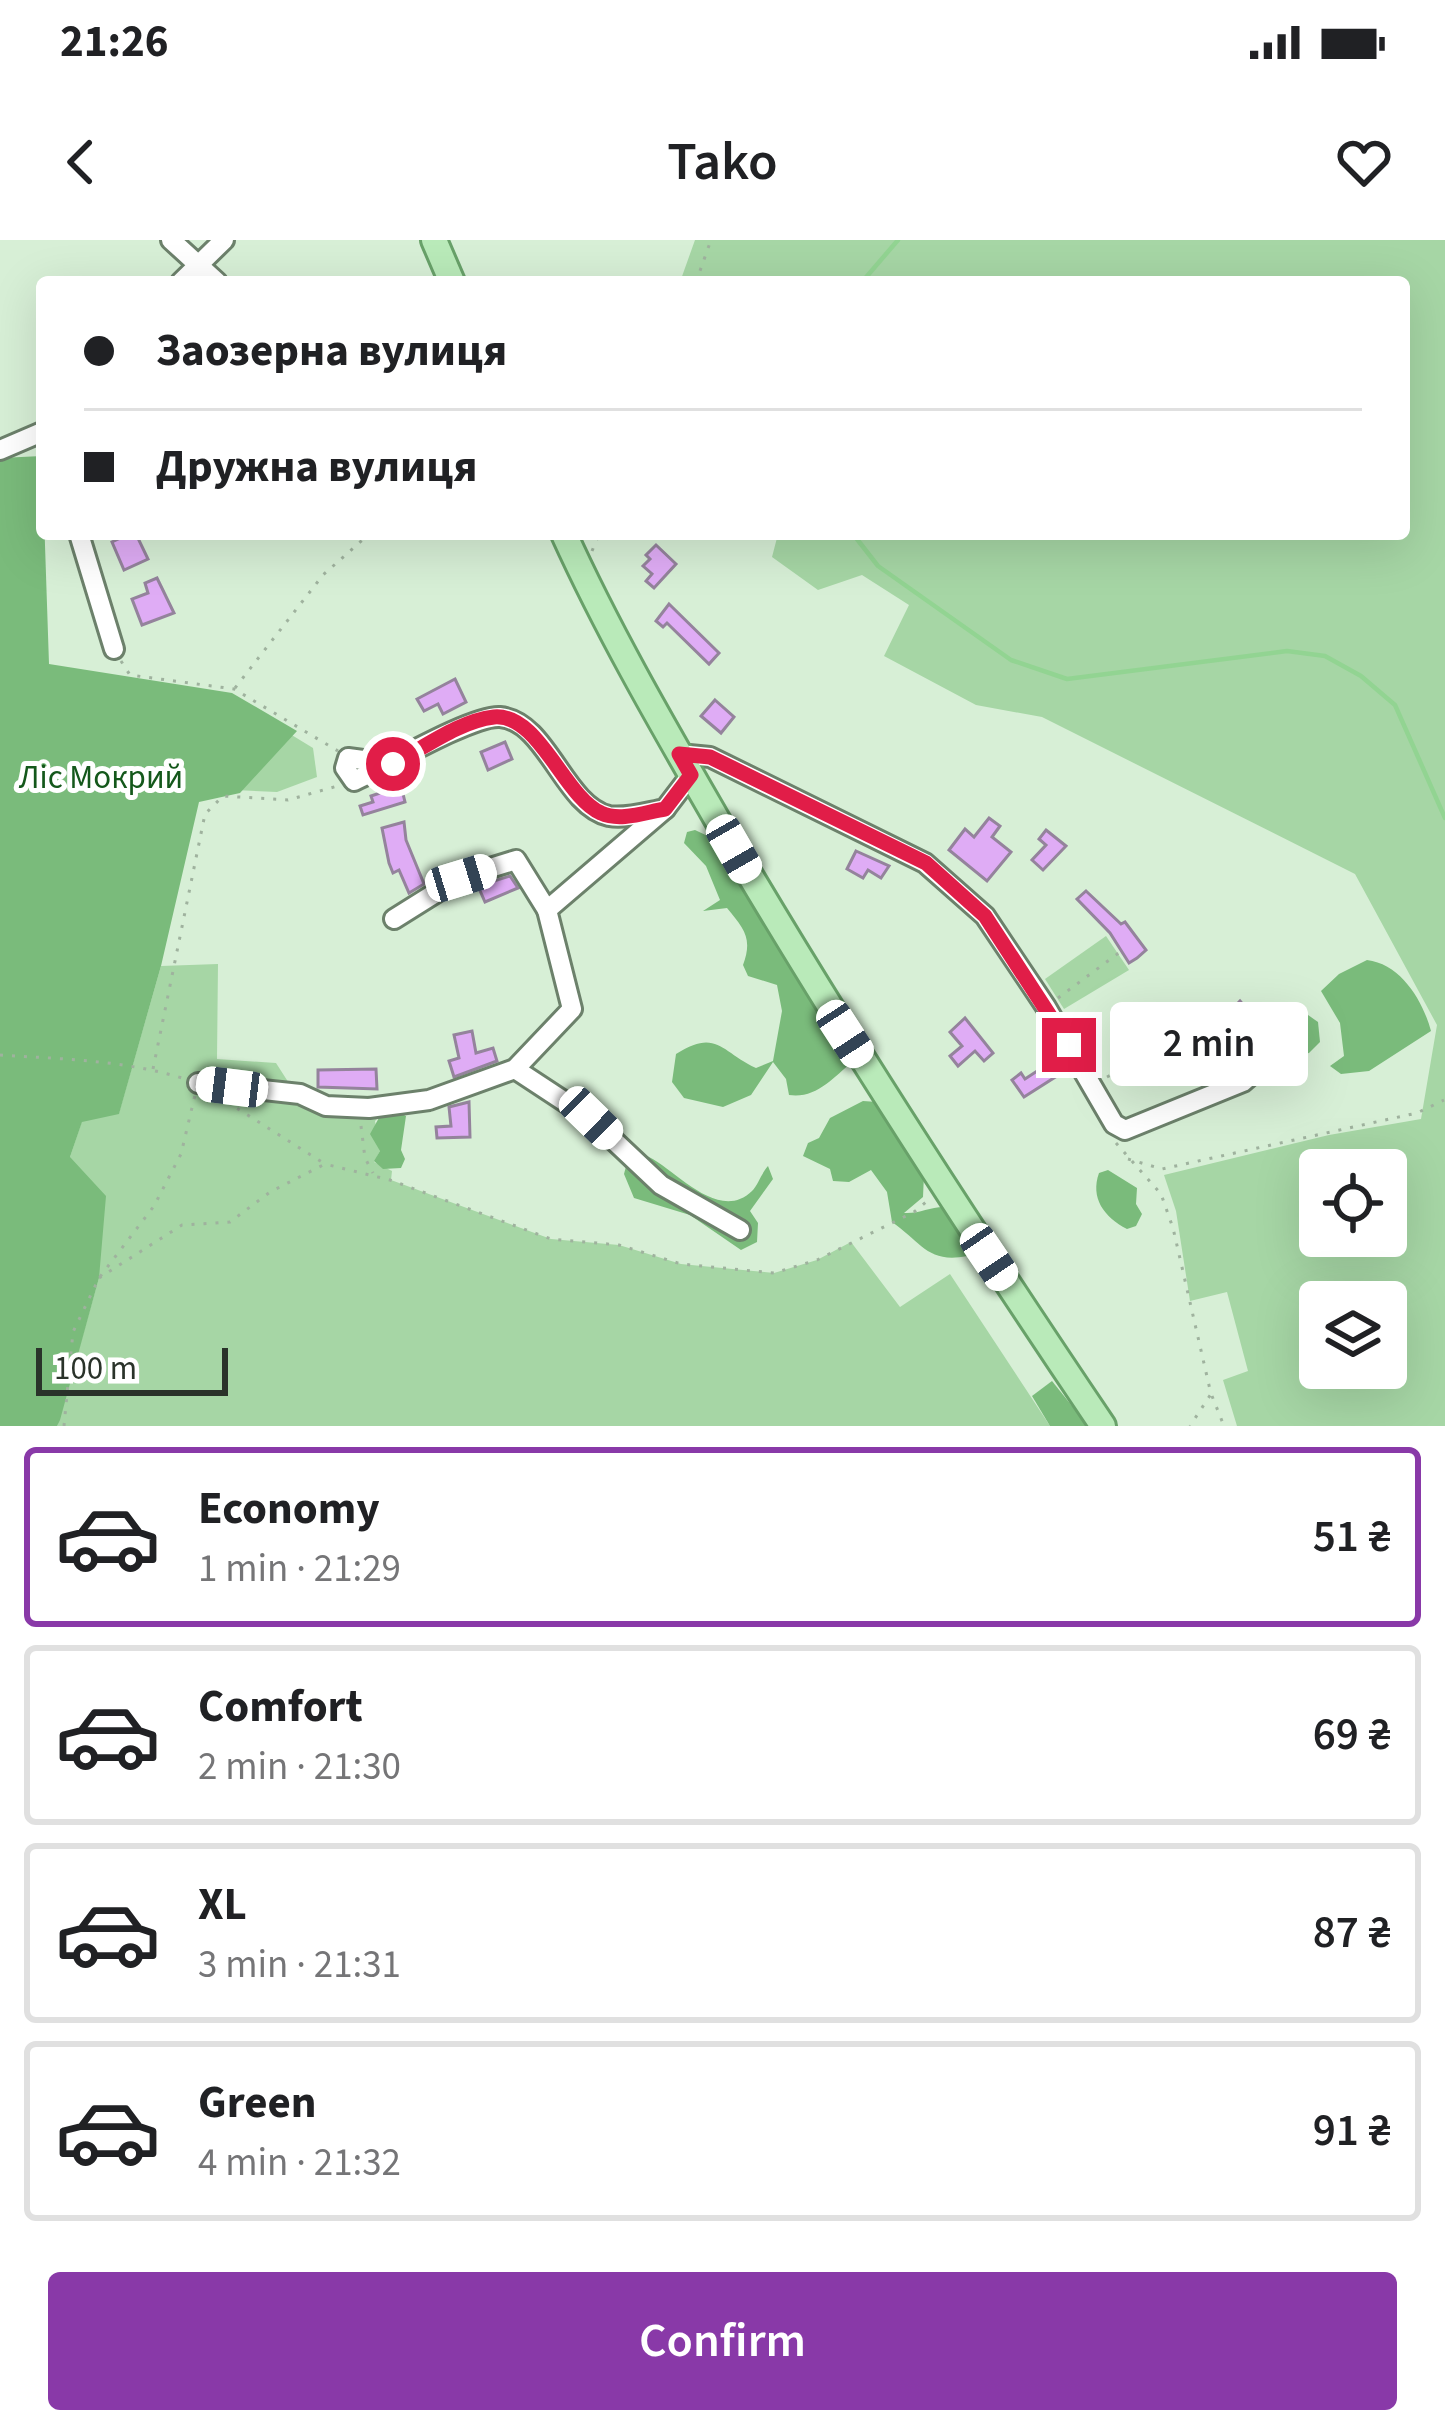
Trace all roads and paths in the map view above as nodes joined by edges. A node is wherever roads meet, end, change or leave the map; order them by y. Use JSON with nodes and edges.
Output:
{"nodes":[{"id":1,"x":171,"y":240,"type":"edge"},
{"id":2,"x":224,"y":240,"type":"edge"},
{"id":3,"x":434,"y":240,"type":"edge"},
{"id":4,"x":711,"y":240,"type":"edge"},
{"id":5,"x":199,"y":265,"type":"junction"},
{"id":6,"x":187,"y":276,"type":"edge"},
{"id":7,"x":211,"y":276,"type":"edge"},
{"id":8,"x":449,"y":276,"type":"edge"},
{"id":9,"x":698,"y":276,"type":"edge"},
{"id":10,"x":36,"y":435,"type":"edge"},
{"id":11,"x":0,"y":450,"type":"edge"},
{"id":12,"x":81,"y":540,"type":"edge"},
{"id":13,"x":362,"y":540,"type":"edge"},
{"id":14,"x":567,"y":540,"type":"edge"},
{"id":15,"x":114,"y":650,"type":"joint"},
{"id":16,"x":234,"y":689,"type":"junction"},
{"id":17,"x":348,"y":758,"type":"junction"},
{"id":18,"x":393,"y":764,"type":"junction"},
{"id":19,"x":685,"y":765,"type":"junction"},
{"id":20,"x":354,"y":781,"type":"junction"},
{"id":21,"x":665,"y":809,"type":"junction"},
{"id":22,"x":547,"y":910,"type":"junction"},
{"id":23,"x":394,"y":919,"type":"dead end"},
{"id":24,"x":1124,"y":949,"type":"dead end"},
{"id":25,"x":1046,"y":1006,"type":"junction"},
{"id":26,"x":1223,"y":1009,"type":"dead end"},
{"id":27,"x":0,"y":1055,"type":"edge"},
{"id":28,"x":1252,"y":1057,"type":"dead end"},
{"id":29,"x":153,"y":1069,"type":"junction"},
{"id":30,"x":515,"y":1069,"type":"junction"},
{"id":31,"x":198,"y":1083,"type":"junction"},
{"id":32,"x":1093,"y":1083,"type":"junction"},
{"id":33,"x":1444,"y":1100,"type":"edge"},
{"id":34,"x":369,"y":1108,"type":"junction"},
{"id":35,"x":1114,"y":1124,"type":"junction"},
{"id":36,"x":1127,"y":1159,"type":"junction"},
{"id":37,"x":325,"y":1164,"type":"junction"},
{"id":38,"x":376,"y":1176,"type":"junction"},
{"id":39,"x":944,"y":1188,"type":"junction"},
{"id":40,"x":740,"y":1230,"type":"dead end"},
{"id":41,"x":98,"y":1277,"type":"junction"},
{"id":42,"x":1211,"y":1394,"type":"junction"},
{"id":43,"x":64,"y":1426,"type":"edge"},
{"id":44,"x":1103,"y":1426,"type":"edge"},
{"id":45,"x":1190,"y":1426,"type":"edge"},
{"id":46,"x":1224,"y":1426,"type":"edge"}],
"edges":[{"from":1,"to":5,"type":"street"},
{"from":2,"to":5,"type":"street"},
{"from":3,"to":8,"type":"main road"},
{"from":4,"to":9,"type":"path"},
{"from":5,"to":6,"type":"street"},
{"from":5,"to":7,"type":"street"},
{"from":10,"to":11,"type":"street"},
{"from":12,"to":15,"type":"street"},
{"from":13,"to":16,"type":"path"},
{"from":14,"to":19,"type":"main road"},
{"from":15,"to":16,"type":"path"},
{"from":16,"to":17,"type":"path"},
{"from":17,"to":18,"type":"street"},
{"from":17,"to":20,"type":"street"},
{"from":18,"to":20,"type":"street"},
{"from":18,"to":21,"type":"street"},
{"from":19,"to":21,"type":"street"},
{"from":19,"to":25,"type":"street"},
{"from":19,"to":39,"type":"main road"},
{"from":20,"to":29,"type":"path"},
{"from":21,"to":22,"type":"street"},
{"from":22,"to":23,"type":"street"},
{"from":22,"to":30,"type":"street"},
{"from":24,"to":25,"type":"path"},
{"from":25,"to":32,"type":"street"},
{"from":26,"to":32,"type":"path"},
{"from":27,"to":29,"type":"path"},
{"from":28,"to":35,"type":"street"},
{"from":29,"to":31,"type":"path"},
{"from":30,"to":34,"type":"street"},
{"from":30,"to":40,"type":"street"},
{"from":31,"to":34,"type":"street"},
{"from":31,"to":37,"type":"path"},
{"from":31,"to":41,"type":"path"},
{"from":32,"to":35,"type":"street"},
{"from":33,"to":36,"type":"path"},
{"from":34,"to":38,"type":"path"},
{"from":35,"to":36,"type":"path"},
{"from":36,"to":42,"type":"path"},
{"from":37,"to":38,"type":"path"},
{"from":37,"to":41,"type":"path"},
{"from":38,"to":39,"type":"path"},
{"from":39,"to":44,"type":"main road"},
{"from":41,"to":43,"type":"path"},
{"from":42,"to":45,"type":"path"},
{"from":42,"to":46,"type":"path"}]}
